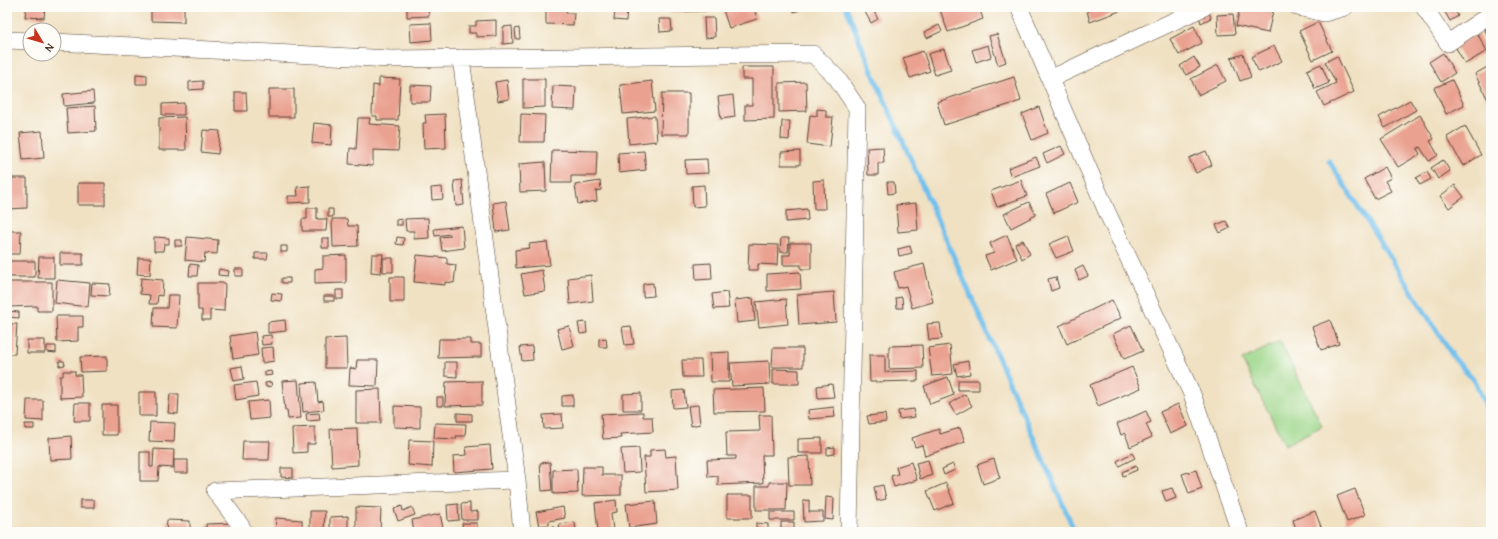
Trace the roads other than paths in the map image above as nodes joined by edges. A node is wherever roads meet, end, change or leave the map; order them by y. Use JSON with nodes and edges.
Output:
{"nodes":[{"id":1,"x":1019,"y":7,"type":"edge"},
{"id":2,"x":1204,"y":7,"type":"edge"},
{"id":3,"x":1298,"y":7,"type":"edge"},
{"id":4,"x":1345,"y":7,"type":"edge"},
{"id":5,"x":1424,"y":7,"type":"edge"},
{"id":6,"x":1491,"y":14,"type":"edge"},
{"id":7,"x":7,"y":40,"type":"edge"},
{"id":8,"x":22,"y":41,"type":"edge"},
{"id":9,"x":62,"y":42,"type":"edge"},
{"id":10,"x":461,"y":58,"type":"junction"},
{"id":11,"x":1050,"y":79,"type":"junction"},
{"id":12,"x":517,"y":480,"type":"junction"},
{"id":13,"x":243,"y":532,"type":"edge"},
{"id":14,"x":522,"y":532,"type":"edge"},
{"id":15,"x":848,"y":532,"type":"edge"},
{"id":16,"x":1240,"y":532,"type":"edge"}],
"edges":[{"from":1,"to":11,"type":"street"},
{"from":2,"to":11,"type":"street"},
{"from":3,"to":4,"type":"street"},
{"from":5,"to":6,"type":"street"},
{"from":7,"to":8,"type":"street"},
{"from":9,"to":10,"type":"street"},
{"from":10,"to":12,"type":"street"},
{"from":10,"to":15,"type":"street"},
{"from":11,"to":16,"type":"street"},
{"from":12,"to":13,"type":"street"},
{"from":12,"to":14,"type":"street"}]}
